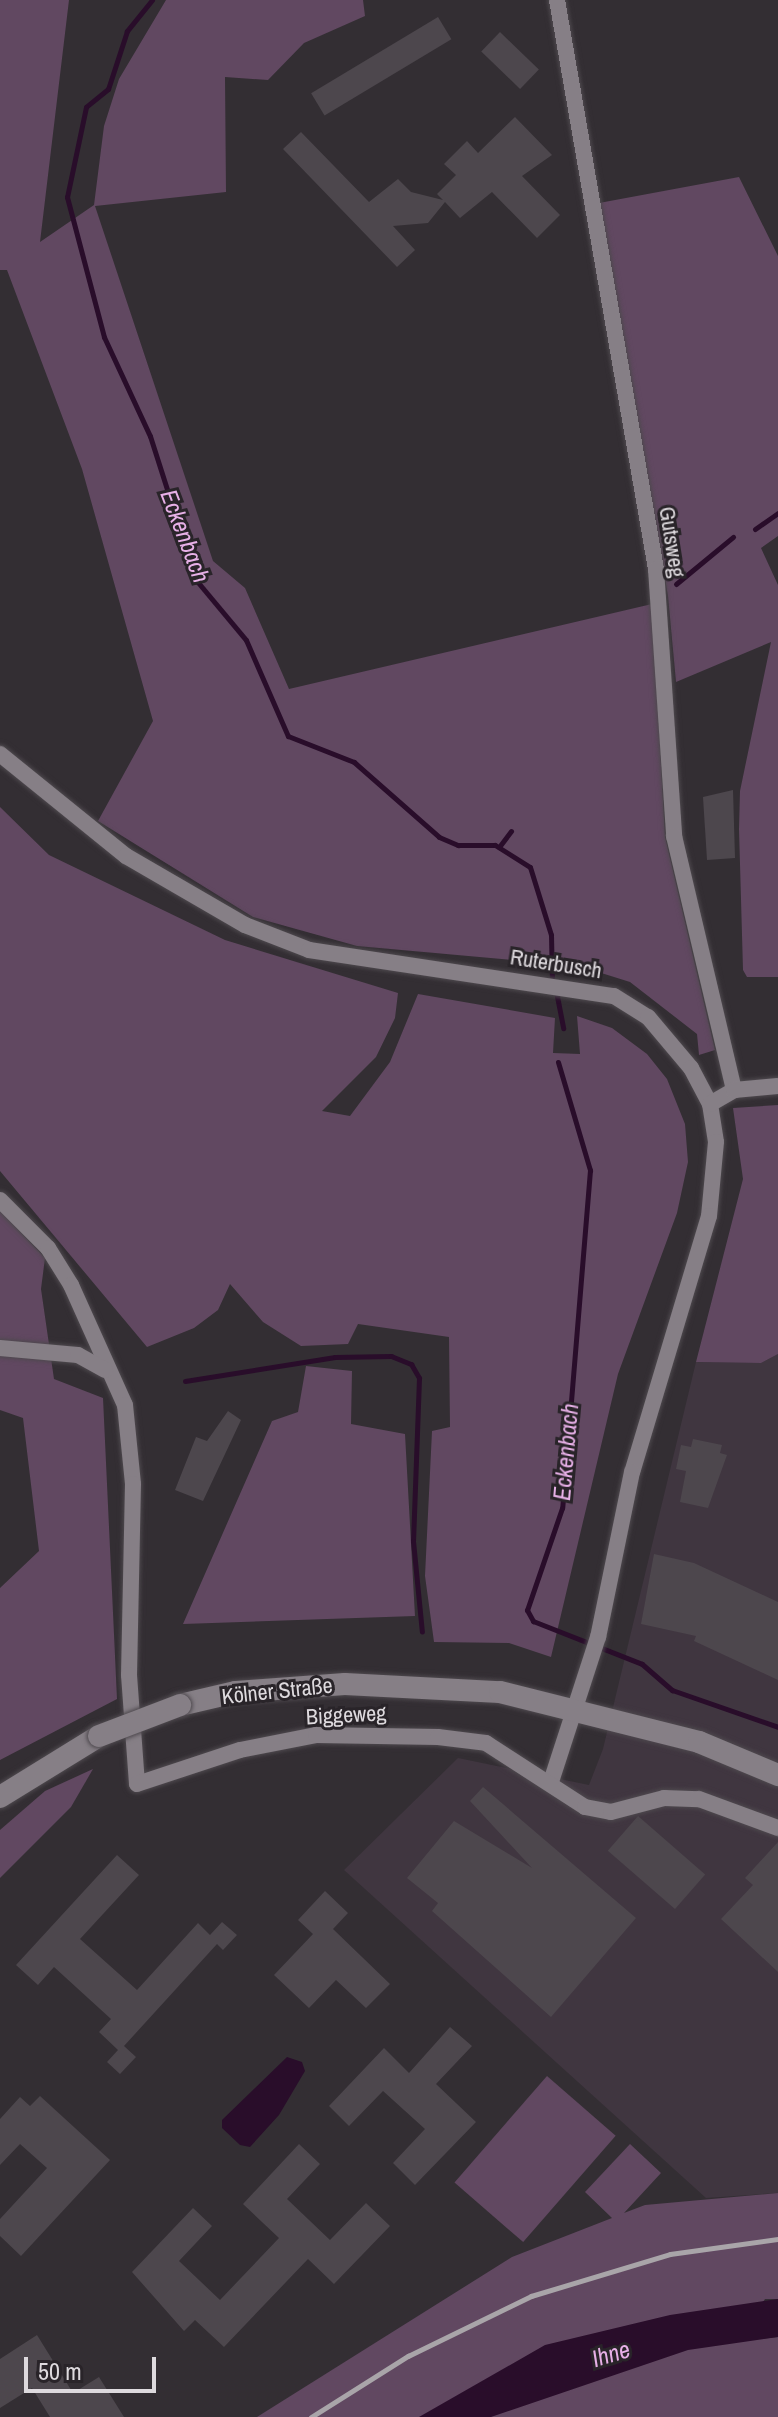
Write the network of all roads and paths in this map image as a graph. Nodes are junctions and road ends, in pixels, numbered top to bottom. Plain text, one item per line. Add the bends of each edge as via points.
1 (557, 0) edge
2 (0, 754) edge
3 (778, 1086) edge
4 (734, 1090) junction
5 (710, 1104) junction
6 (0, 1200) edge
7 (0, 1348) edge
8 (105, 1370) junction
9 (575, 1707) junction
10 (778, 1775) edge
11 (551, 1782) junction
12 (0, 1797) edge
13 (778, 1828) edge

1 - 4 street, Gutsweg via 656,569 674,836
2 - 5 street, Ruterbusch via 126,856 190,899 245,925 309,950 614,996 648,1017 691,1068
3 - 4 street
4 - 5 street
5 - 9 street, Ruterbusch via 716,1142 709,1216 632,1472 598,1637
6 - 8 street via 64,1272
7 - 8 street via 78,1355
8 - 11 street, Biggeweg via 125,1405 133,1484 129,1675 137,1784 240,1750 359,1733 486,1743
9 - 10 main road, Kölner Straße via 699,1742
9 - 11 street
9 - 12 main road, Kölner Straße, bridge via 500,1692 388,1684 277,1688 180,1705 99,1736
11 - 13 street via 585,1807 611,1812 664,1798 699,1799

